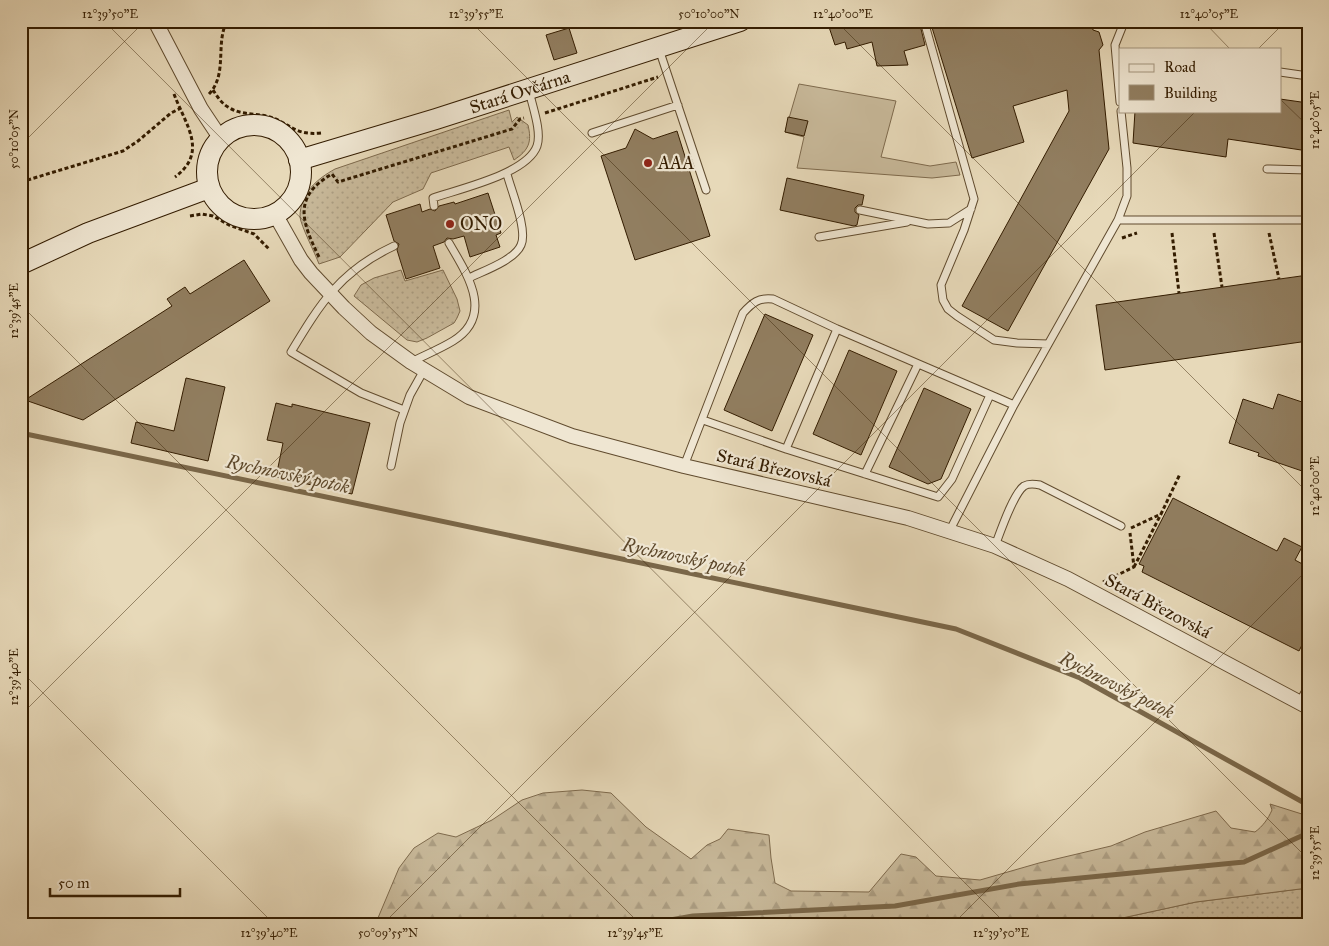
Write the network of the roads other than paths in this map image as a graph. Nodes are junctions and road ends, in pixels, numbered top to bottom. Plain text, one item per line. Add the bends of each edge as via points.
1 (155, 21) edge
2 (740, 21) edge
3 (924, 21) edge
4 (1122, 21) edge
5 (658, 48) junction
6 (1282, 72) edge
7 (1308, 76) edge
8 (529, 90) junction
9 (1119, 91) edge
10 (678, 105) junction
11 (1121, 112) edge
12 (592, 133) dead end
13 (221, 139) junction
14 (299, 160) junction
15 (1267, 169) dead end
16 (1308, 170) edge
17 (507, 174) junction
18 (209, 188) junction
19 (706, 190) dead end
20 (434, 206) dead end
21 (971, 209) junction
22 (860, 210) dead end
23 (275, 214) junction
24 (1118, 220) junction
25 (1308, 220) edge
26 (913, 221) junction
27 (819, 236) dead end
28 (449, 243) dead end
29 (394, 246) dead end
30 (21, 264) edge
31 (469, 278) junction
32 (330, 294) junction
33 (837, 329) junction
34 (1048, 344) junction
35 (411, 362) junction
36 (918, 364) junction
37 (424, 370) junction
38 (990, 395) junction
39 (1014, 405) junction
40 (404, 410) junction
41 (703, 420) junction
42 (786, 449) junction
43 (391, 466) dead end
44 (684, 466) junction
45 (865, 474) junction
46 (1121, 526) dead end
47 (948, 532) junction
48 (995, 546) junction
49 (1308, 687) edge
50 (1303, 705) edge

1 - 13 street via 197,102
2 - 5 main road, Stará Ovčárna
3 - 21 lane via 974,200
4 - 9 lane via 1115,45
5 - 8 main road, Stará Ovčárna
5 - 10 lane
6 - 7 lane
8 - 14 main road, Stará Ovčárna
8 - 17 lane via 538,128 537,147 526,161
10 - 12 lane
10 - 19 lane
11 - 24 lane via 1127,196
13 - 14 main road via 243,127 269,128 286,138
13 - 18 main road via 208,160
14 - 23 main road via 298,189 290,202
15 - 16 lane
17 - 20 lane via 433,198
17 - 31 lane via 523,231 521,246 510,258
18 - 23 main road via 220,205 236,216 256,219
18 - 30 main road via 95,230
21 - 26 lane via 949,223
21 - 34 lane via 941,285 948,309 994,340
22 - 26 lane
23 - 32 street, Stará Březovská via 301,260
24 - 25 lane
24 - 34 lane
26 - 27 lane
28 - 31 lane
29 - 32 lane via 357,268
31 - 35 lane via 476,303 468,327 454,340
32 - 35 street, Stará Březovská via 371,333
32 - 40 lane via 291,352 361,393
33 - 36 lane
33 - 41 lane via 773,298 764,298 750,305 743,313
33 - 42 lane
34 - 39 lane
35 - 37 street, Stará Březovská
36 - 38 lane
36 - 45 lane
37 - 40 lane
37 - 44 street, Stará Březovská via 469,397 572,436
38 - 39 lane
38 - 45 lane via 952,479 938,497
39 - 47 lane
40 - 43 lane
41 - 42 lane
41 - 44 lane
42 - 45 lane
44 - 47 street, Stará Březovská via 908,518
46 - 48 lane via 1040,485 1032,484 1024,486 1017,495
47 - 48 street, Stará Březovská
48 - 50 street, Stará Březovská via 1068,579
49 - 50 lane

